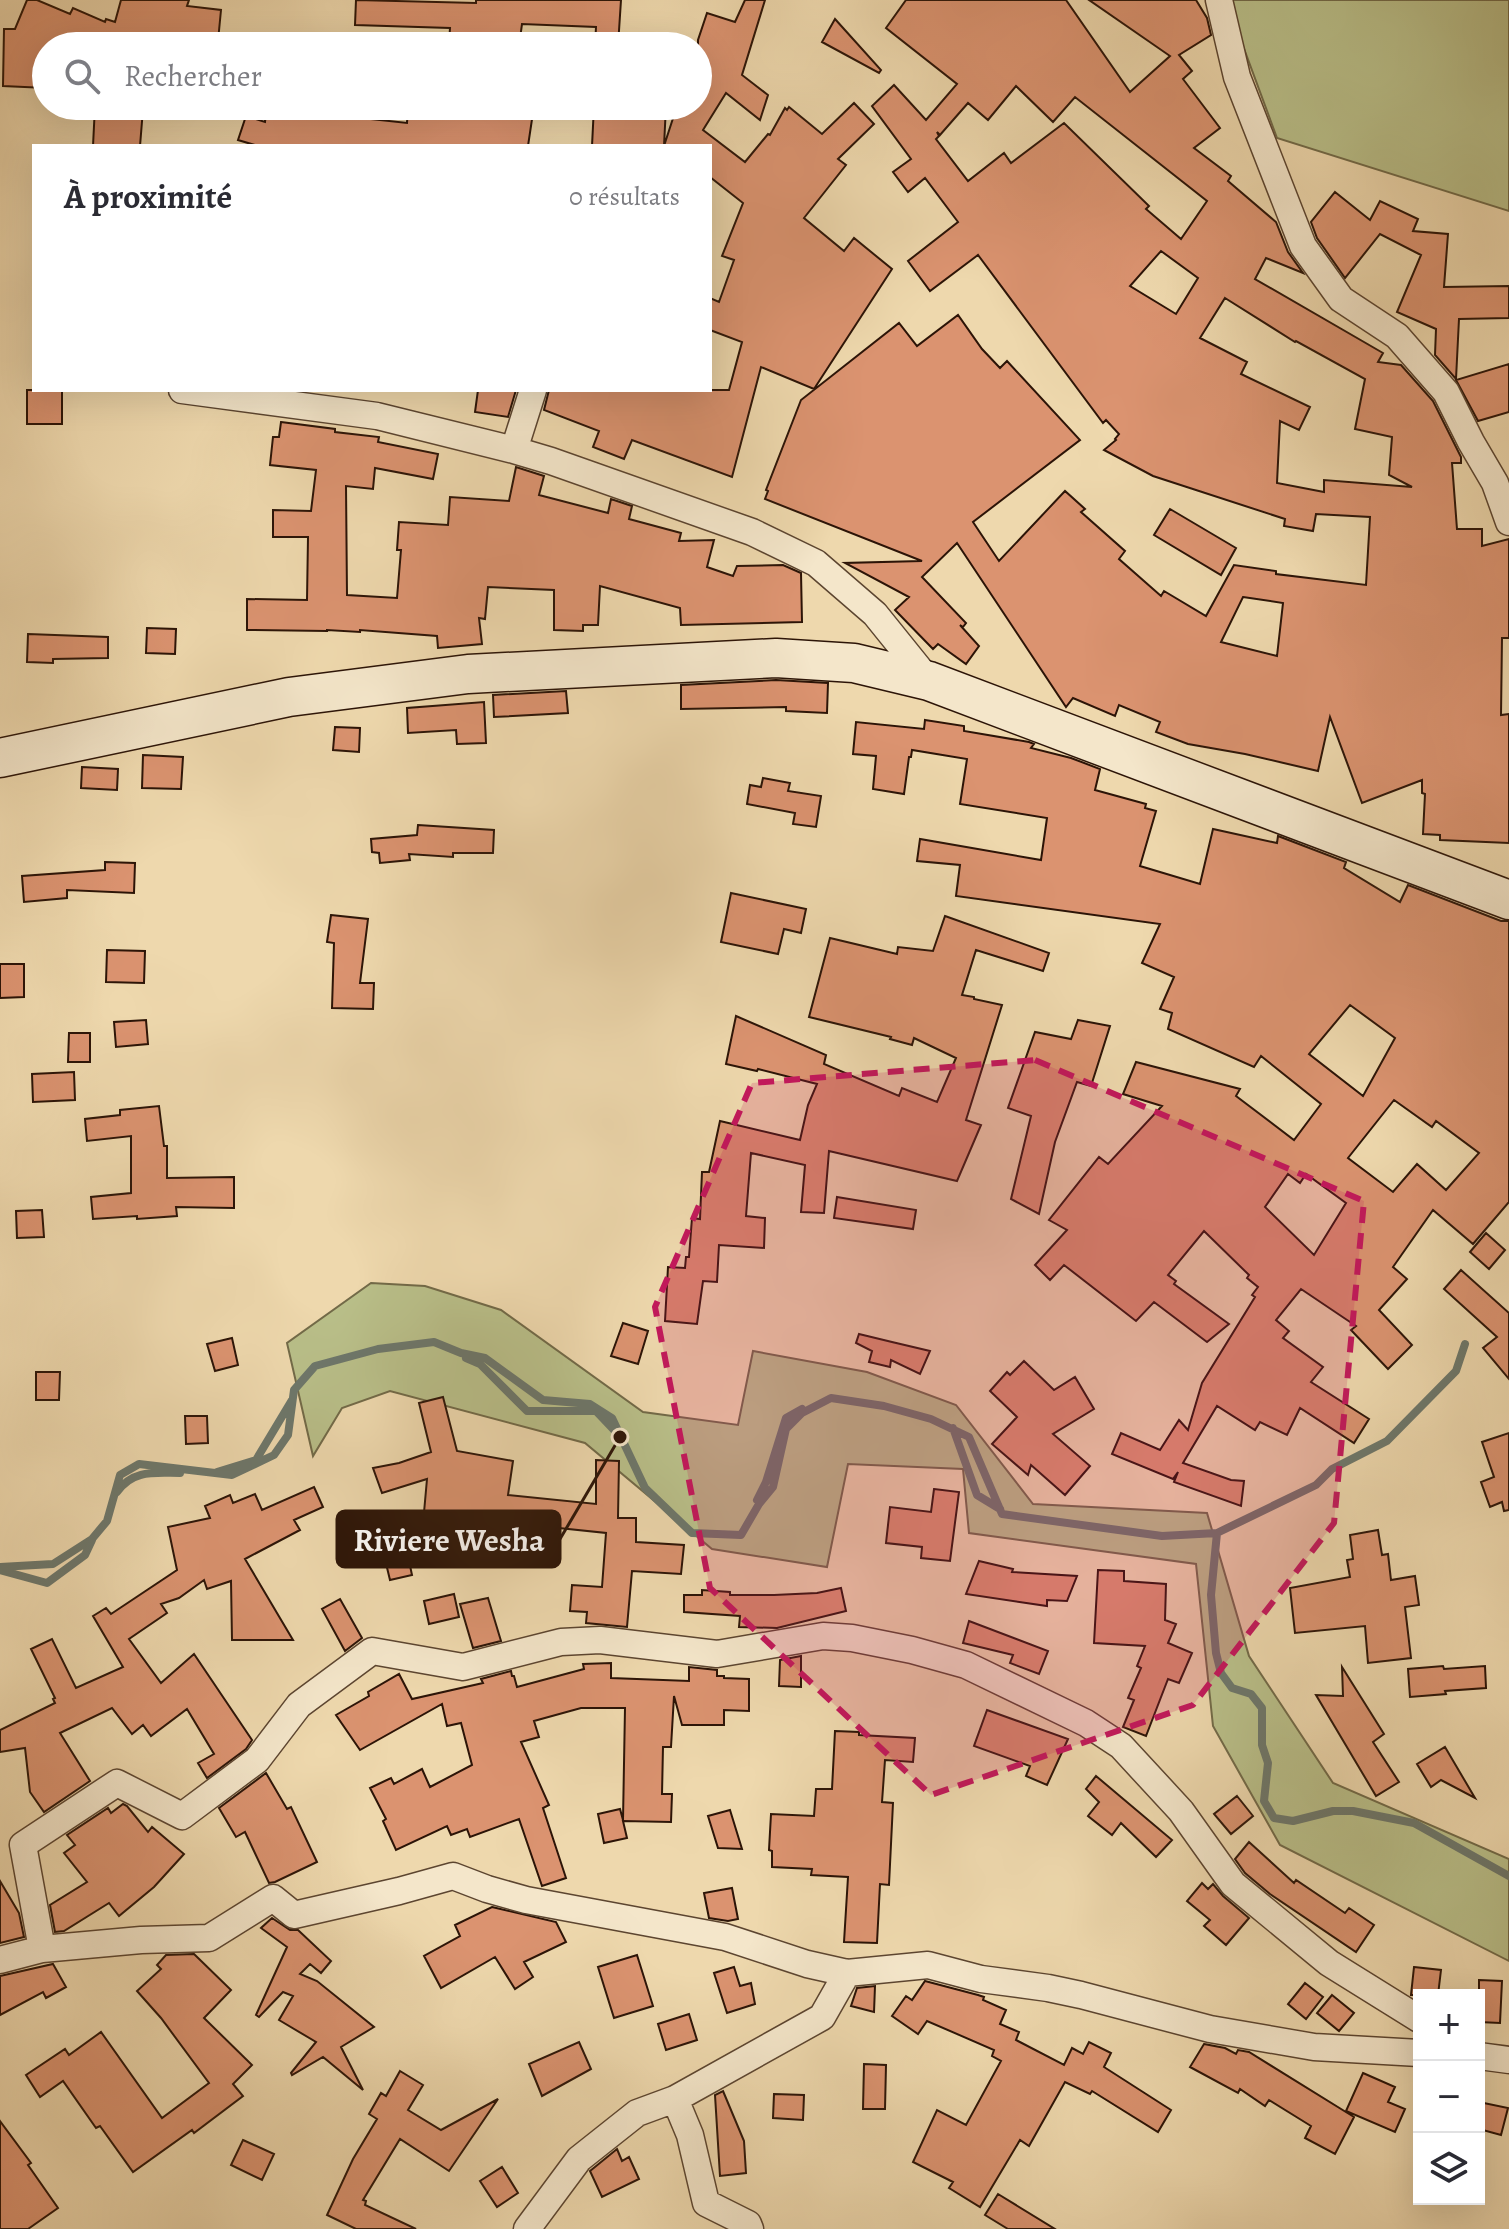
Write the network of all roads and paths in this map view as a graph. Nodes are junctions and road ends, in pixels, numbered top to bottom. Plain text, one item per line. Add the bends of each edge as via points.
1 (1219, 0) edge
2 (197, 392) edge
3 (532, 392) edge
4 (514, 450) junction
5 (1509, 522) edge
6 (929, 681) junction
7 (0, 758) edge
8 (1509, 900) edge
9 (42, 1949) junction
10 (0, 1960) edge
11 (847, 1973) junction
12 (1413, 2015) edge
13 (1413, 2053) edge
14 (1485, 2057) edge
15 (1509, 2060) edge
16 (675, 2099) junction
17 (527, 2229) edge
18 (750, 2229) edge

1 - 5 street via 1237,77 1303,246 1341,299 1397,336 1446,392 1495,483
2 - 4 street via 377,416
3 - 4 street
4 - 6 street via 752,532 816,563 875,614
6 - 7 street via 854,663 776,658 468,674 289,697
6 - 8 street
9 - 10 street
9 - 11 street via 209,1938 273,1898 294,1915 453,1876 526,1900 725,1937
9 - 12 street via 23,1845 117,1783 182,1816 257,1760 299,1705 372,1651 463,1667 561,1642 600,1640 717,1654 823,1636 966,1665 1086,1723 1121,1746 1181,1811 1233,1884 1329,1963
11 - 13 street via 928,1965 1081,1995 1210,2029 1314,2047
11 - 16 street via 822,2017
14 - 15 street
16 - 17 street via 637,2113 579,2159
16 - 18 street via 690,2135 706,2203

